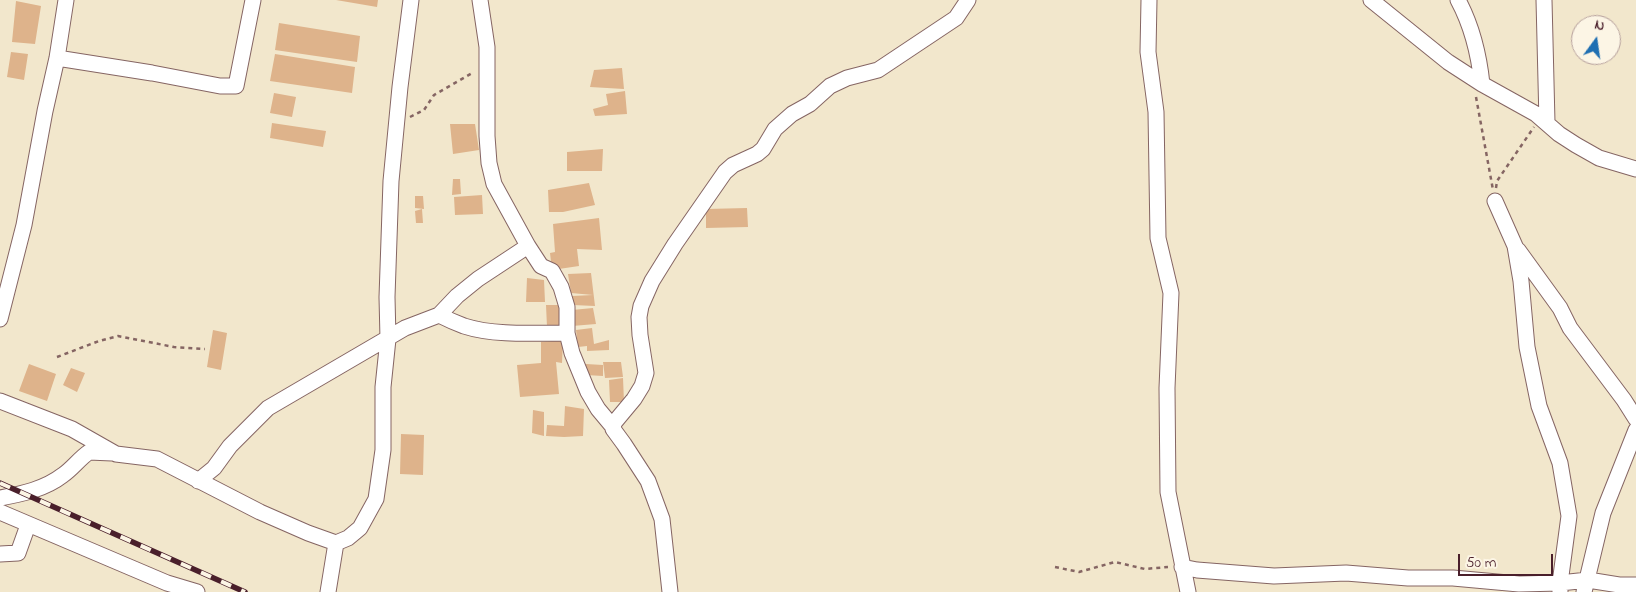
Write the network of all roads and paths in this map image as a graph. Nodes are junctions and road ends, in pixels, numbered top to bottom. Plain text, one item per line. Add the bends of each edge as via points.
1 (66, 0) edge
2 (253, 0) edge
3 (411, 0) edge
4 (480, 0) edge
5 (968, 0) edge
6 (1149, 0) edge
7 (1371, 0) edge
8 (1458, 0) edge
9 (1544, 0) edge
10 (57, 58) junction
11 (486, 66) junction
12 (1482, 84) junction
13 (1544, 120) junction
14 (396, 124) junction
15 (1636, 169) edge
16 (1495, 201) junction
17 (528, 246) junction
18 (1515, 246) junction
19 (439, 315) junction
20 (0, 319) edge
21 (567, 333) junction
22 (388, 339) junction
23 (205, 349) dead end
24 (57, 357) dead end
25 (0, 401) edge
26 (1636, 419) edge
27 (613, 426) junction
28 (1636, 430) edge
29 (116, 454) junction
30 (198, 481) junction
31 (0, 498) edge
32 (0, 512) edge
33 (28, 525) junction
34 (336, 543) junction
35 (0, 554) edge
36 (1055, 567) dead end
37 (1182, 567) junction
38 (1636, 585) edge
39 (1586, 586) edge
40 (1560, 587) edge
41 (197, 592) edge
42 (328, 592) edge
43 (670, 592) edge
44 (1188, 592) edge

1 - 10 street
2 - 10 street via 236,86
3 - 14 street
4 - 11 street via 487,47
5 - 27 street via 956,18 878,70 830,86 775,129 764,149 729,167 652,281 639,317 646,373 642,386
6 - 37 street via 1148,52 1156,112 1158,238 1171,293 1167,388 1168,492
7 - 12 street via 1448,62
8 - 12 street via 1472,33
9 - 13 street
10 - 20 street via 24,225
11 - 14 path via 434,95 424,110
11 - 17 street via 487,136 494,184
12 - 13 street
12 - 16 path via 1476,96
13 - 15 street via 1559,134 1599,158
13 - 16 path via 1496,181
14 - 22 street via 391,181
16 - 18 street
17 - 19 street via 471,284
17 - 21 street via 541,266 552,271 561,288 567,307
18 - 26 street
18 - 40 street via 1528,355 1539,406 1560,463 1569,516
19 - 21 street via 465,326 489,331
19 - 22 street via 404,328
21 - 27 street via 588,392
22 - 30 street via 268,408 230,446 214,468
22 - 34 street via 383,450 376,498 360,528
23 - 24 path via 174,347 118,336
25 - 29 street via 72,429
27 - 43 street via 648,481 662,519
28 - 39 street via 1603,513
29 - 30 street via 157,459
29 - 31 street via 90,452 62,476 47,484
30 - 34 street via 260,512
32 - 33 street
33 - 35 street via 18,553
33 - 41 street
34 - 42 street
36 - 37 path via 1080,572 1115,562 1145,568
37 - 40 street via 1274,576 1346,574 1453,578
37 - 44 street
38 - 39 street
39 - 40 street

